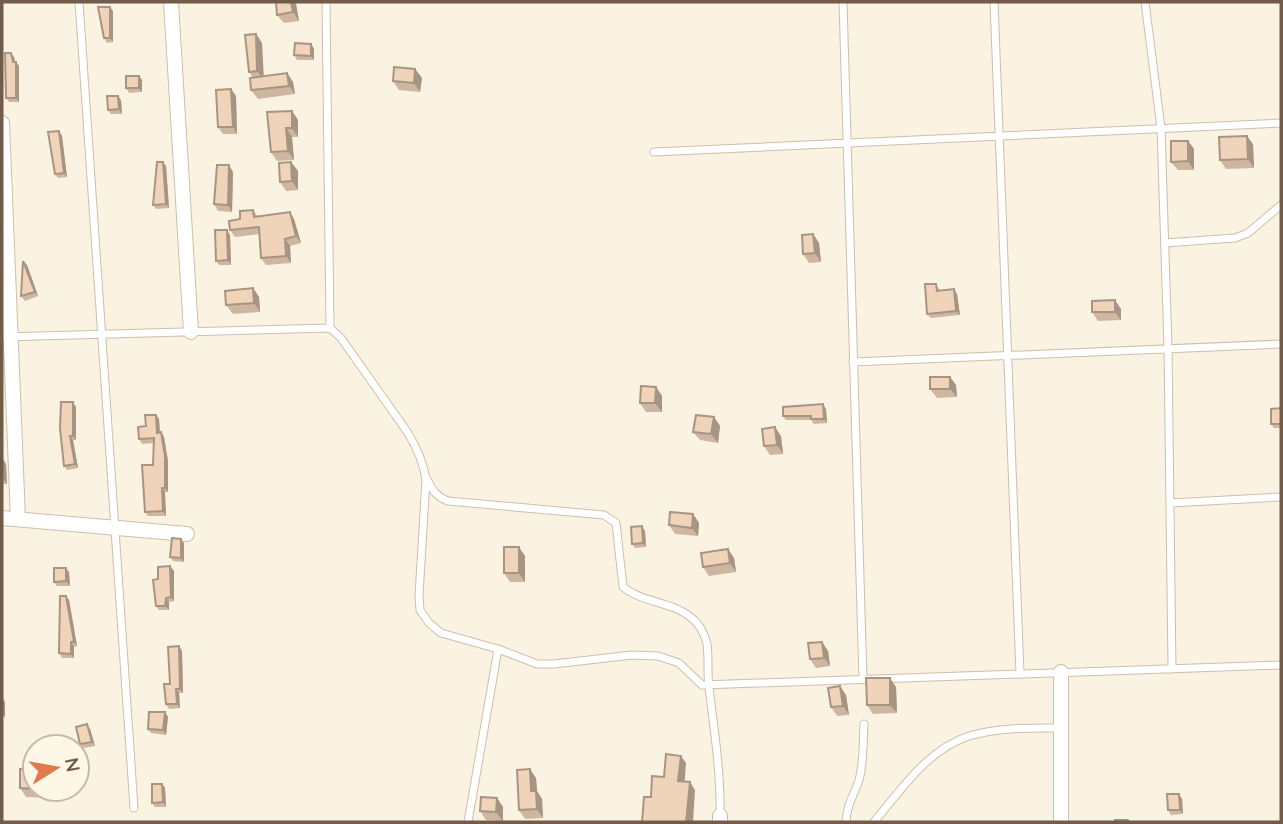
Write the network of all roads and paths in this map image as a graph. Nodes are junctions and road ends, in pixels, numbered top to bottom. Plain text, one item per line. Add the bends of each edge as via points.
1 (79, 2) edge
2 (171, 2) edge
3 (326, 2) edge
4 (843, 2) edge
5 (994, 2) edge
6 (1145, 2) edge
7 (2, 123) edge
8 (1281, 123) edge
9 (1161, 128) junction
10 (999, 135) junction
11 (847, 143) junction
12 (654, 152) dead end
13 (1281, 205) edge
14 (1165, 243) junction
15 (330, 328) junction
16 (191, 332) junction
17 (102, 334) junction
18 (6, 337) edge
19 (1281, 344) edge
20 (1168, 347) junction
21 (1008, 355) junction
22 (853, 362) junction
23 (426, 479) junction
24 (1281, 496) edge
25 (1170, 503) junction
26 (2, 518) edge
27 (18, 519) junction
28 (115, 528) junction
29 (187, 534) dead end
30 (498, 649) junction
31 (1281, 665) edge
32 (1061, 669) junction
33 (1172, 669) junction
34 (1020, 673) junction
35 (863, 679) junction
36 (708, 685) junction
37 (864, 724) dead end
38 (1061, 728) junction
39 (134, 808) dead end
40 (720, 819) edge
41 (468, 822) edge
42 (846, 822) edge
43 (874, 822) edge
44 (1061, 822) edge

1 - 17 lane
2 - 16 street
3 - 15 lane
4 - 11 lane
5 - 10 lane
6 - 9 lane
7 - 18 street
8 - 9 lane
9 - 10 lane
9 - 14 lane
10 - 11 lane
10 - 21 lane
11 - 12 lane
11 - 22 lane
13 - 14 lane via 1248,233 1235,238
14 - 20 lane
15 - 16 lane
15 - 23 lane via 417,447
16 - 17 lane
17 - 18 lane
17 - 28 lane
18 - 27 street
19 - 20 lane
20 - 21 lane
20 - 25 lane
21 - 22 lane
21 - 34 lane
22 - 35 lane
23 - 30 lane via 420,610 441,633
23 - 36 lane via 432,490 448,501 611,519 618,529 623,587 678,608 697,623 707,644
24 - 25 lane
25 - 33 lane
26 - 27 street
27 - 28 street
28 - 29 street
28 - 39 lane
30 - 36 lane via 537,664 632,655 668,658
30 - 41 lane
31 - 33 lane
32 - 33 lane
32 - 34 lane
32 - 38 street
34 - 35 lane
35 - 36 lane
36 - 40 lane via 719,761
37 - 42 lane via 859,782
38 - 43 lane via 1007,729 969,736 916,771
38 - 44 street

